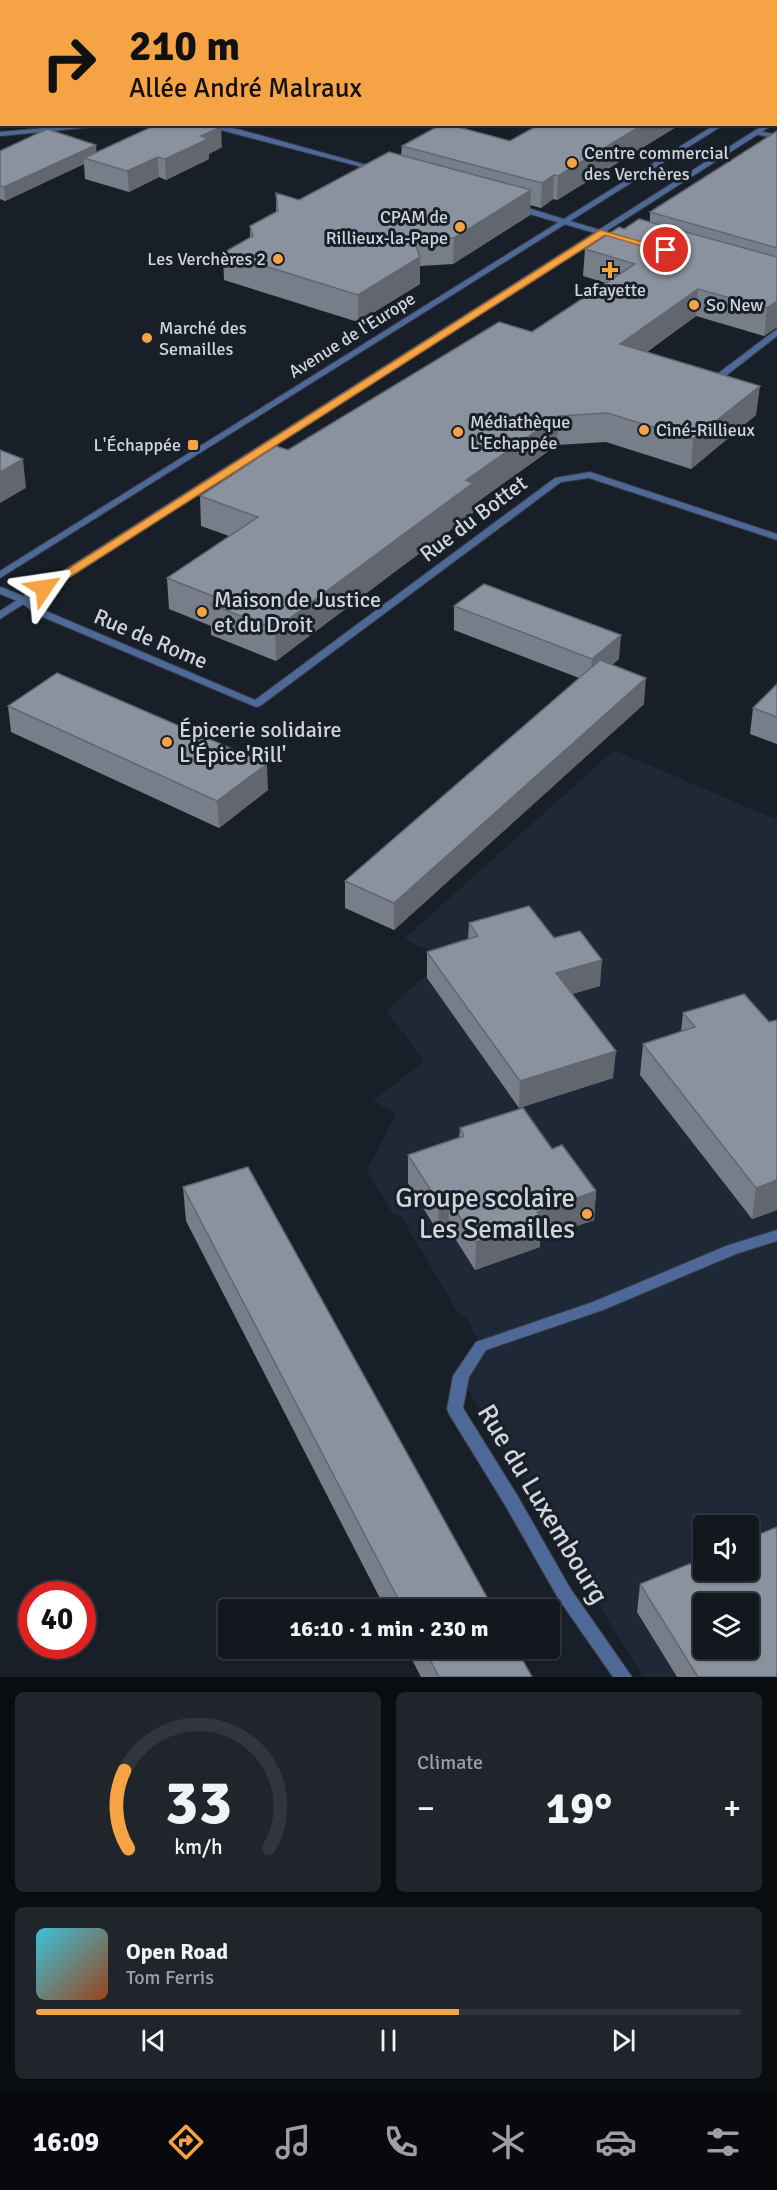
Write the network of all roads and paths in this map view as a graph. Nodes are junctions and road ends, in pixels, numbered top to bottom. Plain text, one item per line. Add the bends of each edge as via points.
1 (96, 126) edge
2 (211, 126) edge
3 (719, 126) edge
4 (768, 126) edge
5 (758, 132) junction
6 (0, 134) edge
7 (777, 137) edge
8 (388, 172) edge
9 (510, 205) edge
10 (567, 220) junction
11 (603, 232) junction
12 (633, 241) edge
13 (777, 332) edge
14 (711, 382) edge
15 (777, 537) edge
16 (0, 575) edge
17 (0, 590) edge
18 (24, 600) junction
19 (0, 616) edge
20 (256, 704) joint
21 (777, 1235) edge
22 (623, 1677) edge

1 - 6 street
2 - 8 street
3 - 10 street, Avenue de l'Europe
4 - 5 street
5 - 7 street
5 - 11 street
9 - 10 street
10 - 11 street
10 - 16 street, Avenue de l'Europe
11 - 12 street
11 - 18 street
13 - 14 street
15 - 20 street, Rue du Bottet via 590,475 558,480
17 - 18 street, Rue de Rome
18 - 19 street
18 - 20 street, Rue de Rome via 42,614
21 - 22 street, Rue du Luxembourg via 731,1250 598,1306 481,1346 461,1377 455,1409 564,1593

